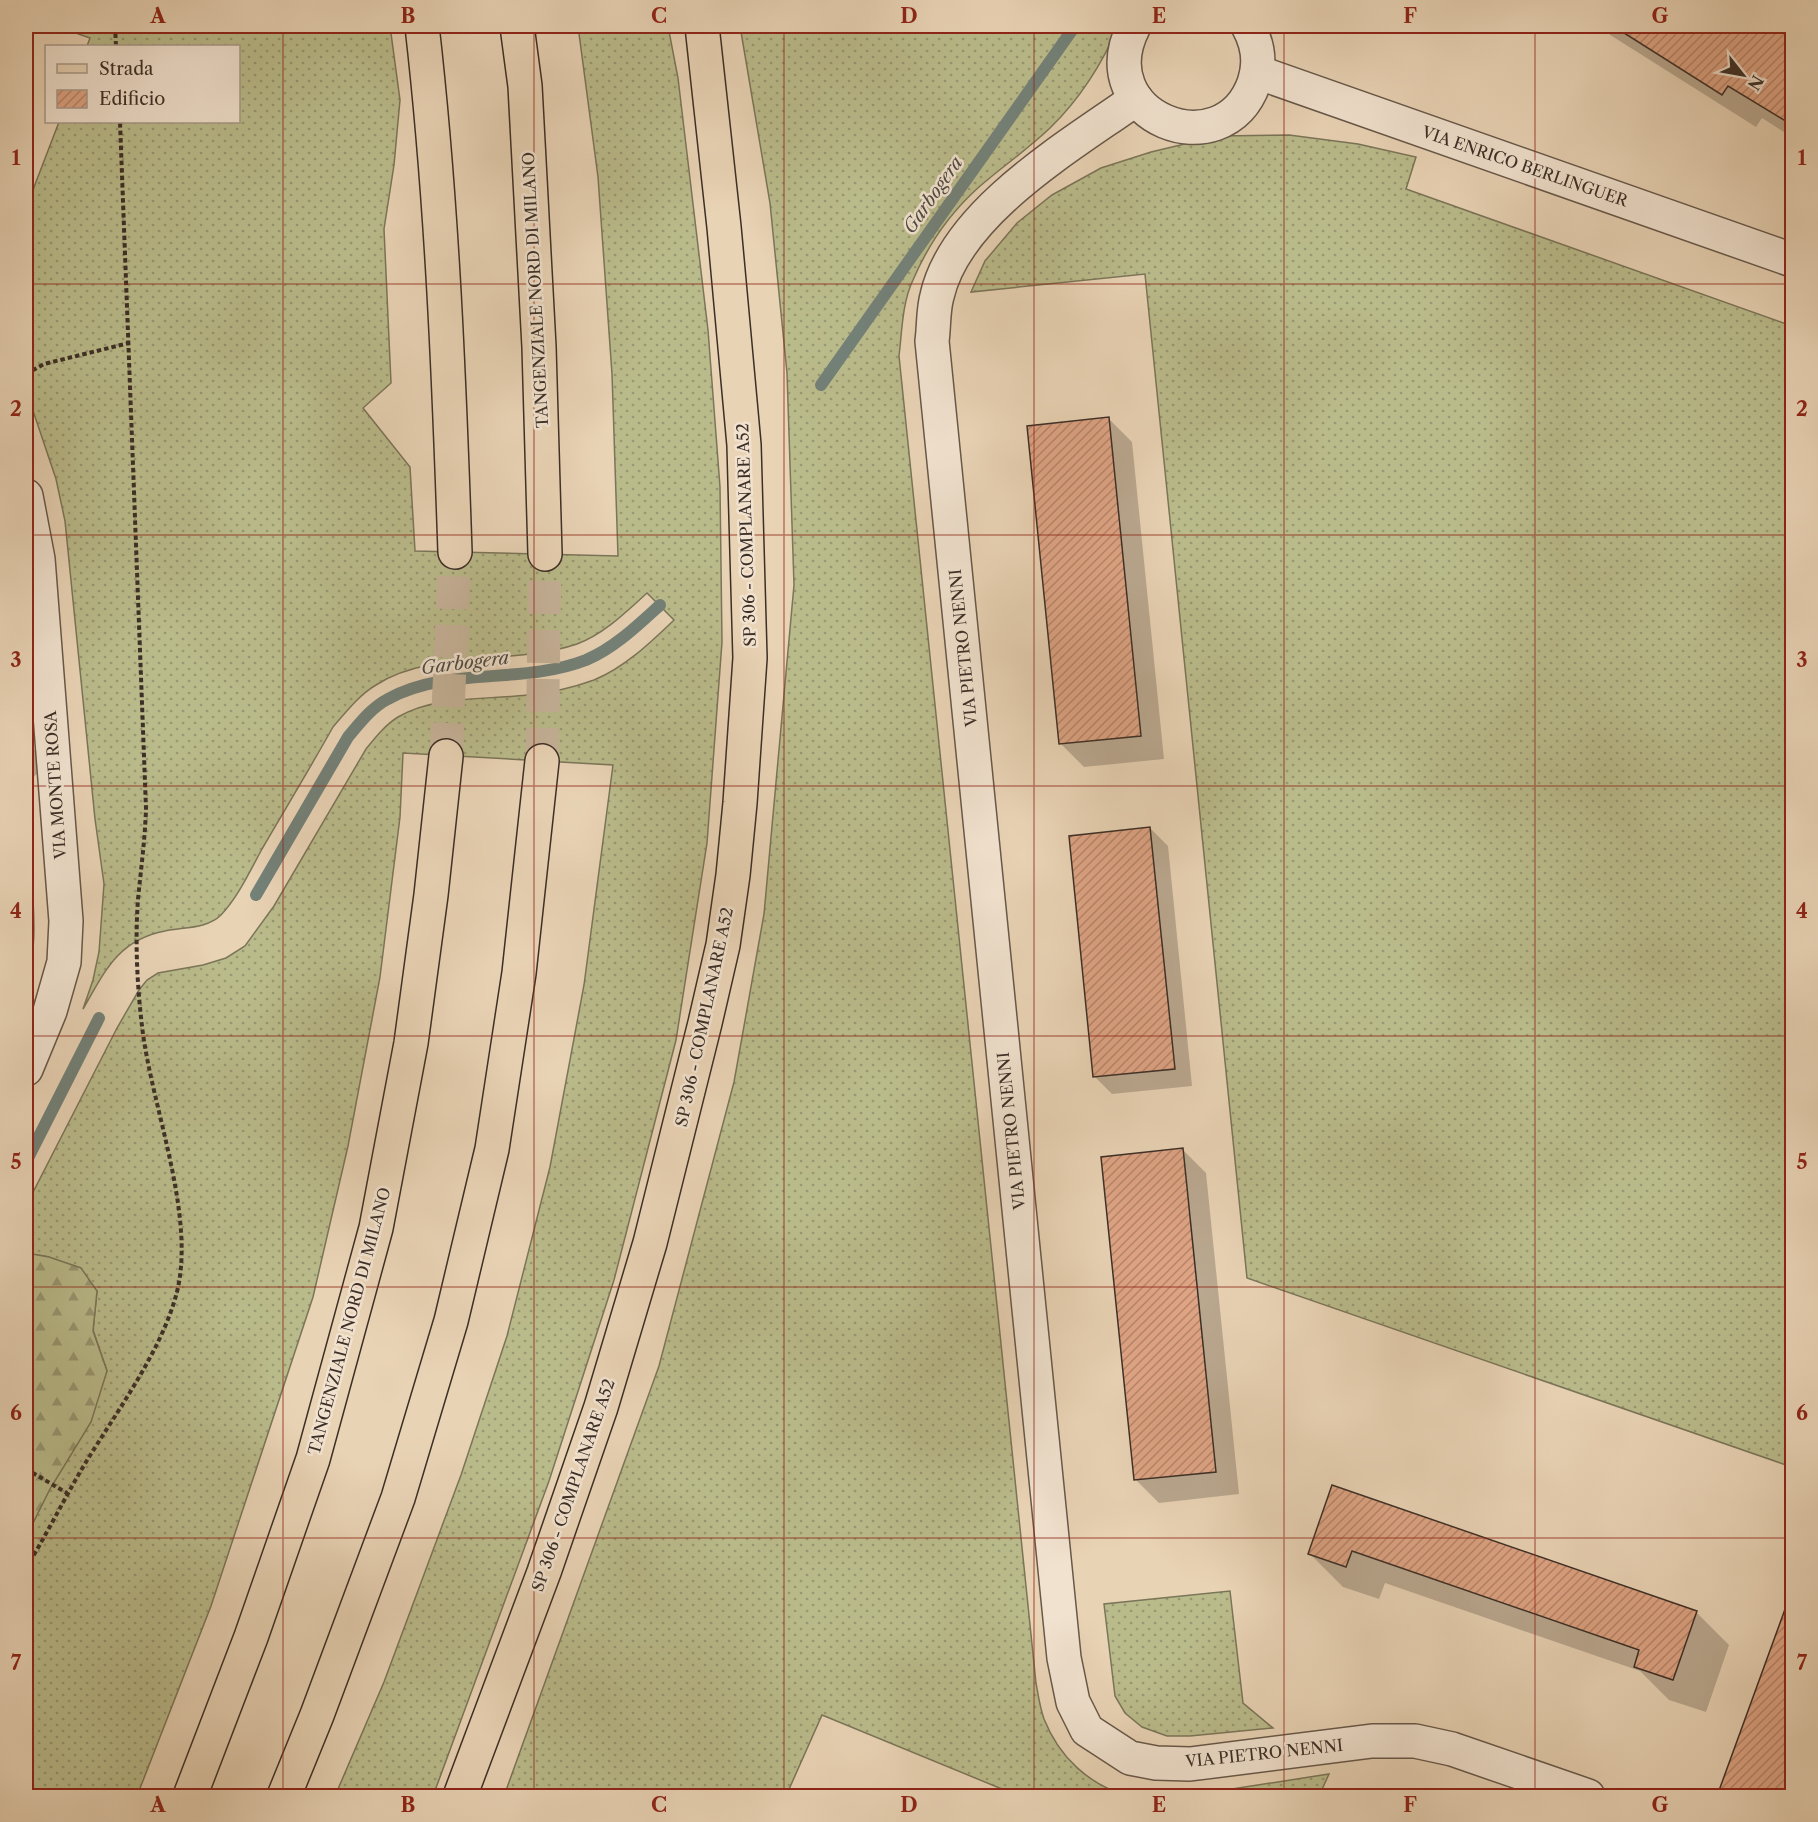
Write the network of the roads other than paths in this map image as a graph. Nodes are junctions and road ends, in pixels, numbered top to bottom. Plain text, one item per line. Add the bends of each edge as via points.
1 (422, 26) edge
2 (517, 26) edge
3 (702, 26) edge
4 (1134, 26) edge
5 (1248, 26) edge
6 (1257, 72) junction
7 (1136, 99) junction
8 (1792, 260) edge
9 (26, 496) edge
10 (455, 552) tunnel mouth
11 (545, 554) tunnel mouth
12 (446, 756) tunnel mouth
13 (542, 761) tunnel mouth
14 (26, 1069) edge
15 (190, 1797) edge
16 (284, 1797) edge
17 (460, 1797) edge
18 (1588, 1797) edge

1 - 10 main road via 448,349
2 - 11 main road, TANGENZIALE NORD DI MILANO via 525,86 539,347
3 - 17 main road, SP 306 - COMPLANARE A52 via 744,445 750,658 733,875 708,1012 650,1243 601,1407
4 - 7 street via 1124,59 1127,80
5 - 6 street via 1256,41
6 - 7 street via 1250,94 1235,111 1216,123 1194,128 1171,125 1151,115
6 - 8 street, VIA ENRICO BERLINGUER
7 - 18 street, VIA PIETRO NENNI via 1019,182 980,220 946,267 936,296 932,341 1064,1658 1073,1702 1087,1730 1130,1758 1156,1763 1190,1764 1372,1741 1415,1741 1452,1749
9 - 14 street, VIA MONTE ROSA via 38,559 66,921 64,963 50,1011
12 - 15 main road, TANGENZIALE NORD DI MILANO via 411,1043 376,1228 313,1459
13 - 16 main road via 519,973 492,1149 451,1321 398,1497

